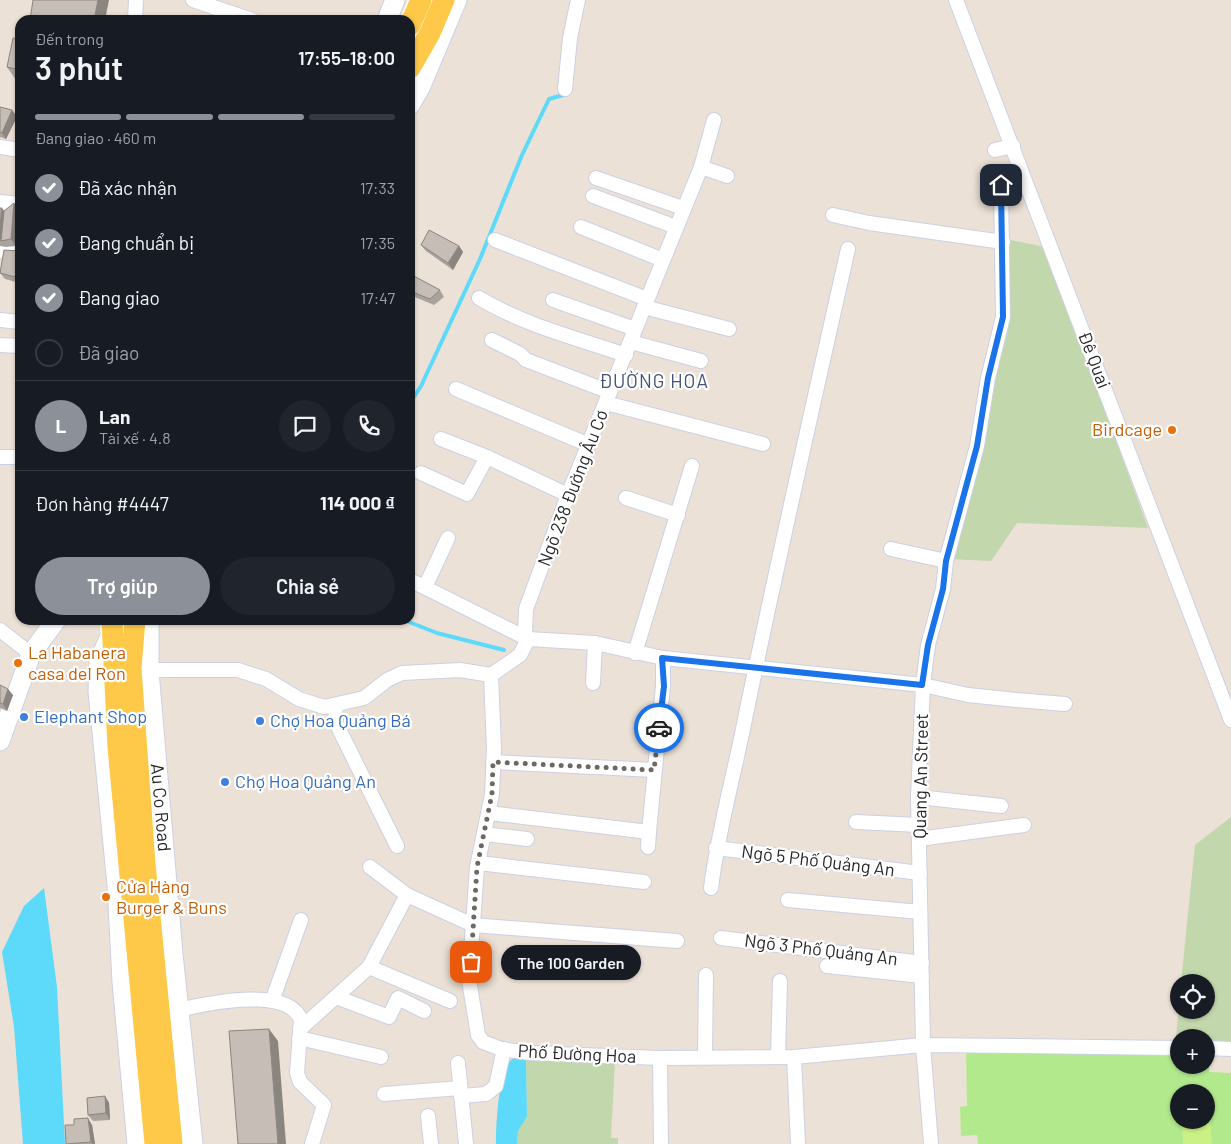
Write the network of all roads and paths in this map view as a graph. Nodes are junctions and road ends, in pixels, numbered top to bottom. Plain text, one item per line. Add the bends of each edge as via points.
1 (136, 0) edge
2 (194, 0) edge
3 (395, 0) edge
4 (409, 0) edge
5 (421, 0) edge
6 (444, 0) edge
7 (457, 0) edge
8 (578, 0) edge
9 (956, 0) edge
10 (135, 15) edge
11 (238, 15) edge
12 (389, 15) edge
13 (410, 15) edge
14 (414, 15) edge
15 (415, 59) edge
16 (565, 89) dead end
17 (415, 96) edge
18 (714, 120) dead end
19 (1013, 146) junction
20 (0, 147) edge
21 (15, 149) edge
22 (995, 150) dead end
23 (701, 167) junction
24 (727, 176) dead end
25 (596, 178) dead end
26 (1001, 185) dead end
27 (593, 196) dead end
28 (0, 202) edge
29 (15, 204) edge
30 (683, 208) junction
31 (833, 215) dead end
32 (581, 227) dead end
33 (676, 227) junction
34 (495, 240) dead end
35 (1003, 242) junction
36 (848, 249) dead end
37 (0, 251) edge
38 (15, 253) edge
39 (663, 260) junction
40 (478, 298) dead end
41 (553, 300) dead end
42 (645, 303) junction
43 (0, 320) edge
44 (15, 322) edge
45 (729, 329) dead end
46 (492, 340) dead end
47 (631, 342) junction
48 (0, 345) edge
49 (15, 346) edge
50 (701, 361) dead end
51 (456, 389) dead end
52 (608, 398) junction
53 (441, 439) dead end
54 (763, 444) dead end
55 (589, 445) junction
56 (0, 456) edge
57 (15, 457) edge
58 (487, 457) junction
59 (692, 466) dead end
60 (421, 474) dead end
61 (568, 495) junction
62 (626, 498) dead end
63 (678, 515) junction
64 (448, 538) dead end
65 (891, 549) dead end
66 (946, 561) junction
67 (415, 582) edge
68 (425, 587) junction
69 (52, 625) edge
70 (109, 625) edge
71 (109, 625) edge
72 (136, 625) edge
73 (148, 625) edge
74 (0, 630) edge
75 (528, 639) junction
76 (595, 643) junction
77 (635, 653) junction
78 (31, 654) junction
79 (662, 658) junction
80 (756, 668) junction
81 (140, 669) junction
82 (491, 675) junction
83 (593, 683) dead end
84 (922, 685) junction
85 (1066, 704) dead end
86 (335, 706) junction
87 (1231, 720) edge
88 (0, 741) edge
89 (493, 762) junction
90 (654, 770) junction
91 (918, 797) junction
92 (1001, 806) dead end
93 (488, 813) junction
94 (856, 822) dead end
95 (1024, 824) dead end
96 (648, 832) junction
97 (919, 832) junction
98 (484, 834) junction
99 (527, 839) dead end
100 (397, 846) dead end
101 (648, 847) dead end
102 (716, 848) junction
103 (478, 863) junction
104 (370, 867) dead end
105 (920, 873) junction
106 (644, 882) dead end
107 (711, 888) dead end
108 (407, 895) junction
109 (788, 900) dead end
110 (141, 912) junction
111 (920, 912) junction
112 (301, 920) dead end
113 (473, 925) junction
114 (721, 938) dead end
115 (677, 941) dead end
116 (827, 966) dead end
117 (369, 967) junction
118 (922, 970) junction
119 (706, 975) dead end
120 (780, 981) dead end
121 (336, 997) junction
122 (272, 1001) junction
123 (450, 1001) dead end
124 (424, 1011) dead end
125 (169, 1013) junction
126 (300, 1034) junction
127 (923, 1045) junction
128 (1170, 1048) edge
129 (1215, 1048) edge
130 (504, 1049) junction
131 (1231, 1049) edge
132 (705, 1056) junction
133 (778, 1056) junction
134 (794, 1056) junction
135 (381, 1057) dead end
136 (660, 1058) junction
137 (458, 1063) dead end
138 (461, 1092) junction
139 (384, 1094) dead end
140 (428, 1116) dead end
141 (137, 1144) edge
142 (155, 1144) edge
143 (172, 1144) edge
144 (193, 1144) edge
145 (312, 1144) edge
146 (431, 1144) edge
147 (466, 1144) edge
148 (662, 1144) edge
149 (798, 1144) edge
150 (931, 1144) edge

1 - 10 street
2 - 11 street
3 - 12 street
4 - 13 main road
5 - 14 main road
6 - 15 main road
7 - 17 street
8 - 16 street
9 - 19 street, Đê Quai
18 - 23 street, Ngõ 238 Đường Âu Cơ
19 - 22 street
19 - 87 street, Đê Quai
20 - 21 street
23 - 24 street
23 - 30 street, Ngõ 238 Đường Âu Cơ
25 - 30 street
26 - 35 street, Quang An Street
27 - 33 street
28 - 29 street
30 - 33 street, Ngõ 238 Đường Âu Cơ
31 - 35 street
32 - 39 street
33 - 39 street, Ngõ 238 Đường Âu Cơ
34 - 42 street
35 - 66 street, Quang An Street via 1003,317 988,378 977,446
36 - 80 street
37 - 38 street
39 - 42 street, Ngõ 238 Đường Âu Cơ
40 - 47 street via 506,313 576,339
41 - 47 street
42 - 45 street
42 - 47 street, Ngõ 238 Đường Âu Cơ
43 - 44 street
46 - 52 street via 526,360
47 - 50 street
47 - 52 street, Ngõ 238 Đường Âu Cơ
48 - 49 street
51 - 55 street
52 - 54 street
52 - 55 street, Ngõ 238 Đường Âu Cơ
53 - 58 street
55 - 61 street, Ngõ 238 Đường Âu Cơ
56 - 57 street
58 - 60 street via 468,494
58 - 61 street
59 - 63 street
61 - 75 street, Ngõ 238 Đường Âu Cơ via 526,609 525,633
62 - 63 street
63 - 77 street
64 - 68 street
65 - 66 street
66 - 84 street, Quang An Street
67 - 68 street
68 - 75 street
69 - 78 street
70 - 110 main road, Au Co Road via 118,747
71 - 141 street, Au Co Road via 99,661 98,691
72 - 81 main road, Au Co Road
73 - 81 street, Au Co Road
74 - 78 street
75 - 76 street
75 - 82 street via 520,655
76 - 77 street
76 - 83 street
77 - 79 street
78 - 88 street
79 - 80 street
79 - 90 street via 664,686
80 - 84 street
80 - 102 street
81 - 86 street via 238,670 266,680 310,704
81 - 110 main road, Au Co Road
81 - 125 street, Au Co Road
82 - 86 street via 460,670 402,673 364,698
82 - 89 street, Phố Đường Hoa
84 - 85 street via 968,695
84 - 91 street, Quang An Street
86 - 100 street via 336,723
89 - 90 street
89 - 93 street, Phố Đường Hoa
90 - 96 street
91 - 92 street
91 - 97 street, Quang An Street
93 - 96 street
93 - 98 street, Phố Đường Hoa
94 - 97 street
95 - 97 street
96 - 101 street
97 - 105 street, Quang An Street
98 - 99 street
98 - 103 street, Phố Đường Hoa
102 - 105 street, Ngõ 5 Phố Quảng An
102 - 107 street
103 - 106 street
103 - 113 street, Phố Đường Hoa
104 - 108 street
105 - 111 street, Quang An Street
108 - 113 street
108 - 117 street
109 - 111 street
110 - 125 main road, Au Co Road
110 - 142 main road, Au Co Road
111 - 118 street, Quang An Street
112 - 122 street
113 - 115 street
113 - 130 street, Phố Đường Hoa via 469,980 478,1035 483,1042
114 - 118 street, Ngõ 3 Phố Quảng An
116 - 118 street
117 - 121 street
117 - 123 street
118 - 127 street, Quang An Street
119 - 132 street
120 - 133 street
121 - 124 street via 389,1017 398,998
121 - 126 street
122 - 125 street via 244,1000
122 - 126 street via 298,1012
125 - 143 main road, Au Co Road
125 - 144 street, Au Co Road
126 - 135 street
126 - 145 street via 296,1061 300,1082 324,1105
127 - 128 street, Phố Đường Hoa
127 - 134 street, Phố Đường Hoa
127 - 150 street, Quang An Street
129 - 131 street
130 - 136 street, Phố Đường Hoa
130 - 138 street via 496,1086 486,1094
132 - 133 street, Phố Đường Hoa
132 - 136 street, Phố Đường Hoa
133 - 134 street, Phố Đường Hoa
134 - 149 street
136 - 148 street
137 - 138 street
138 - 139 street
138 - 147 street
140 - 146 street

